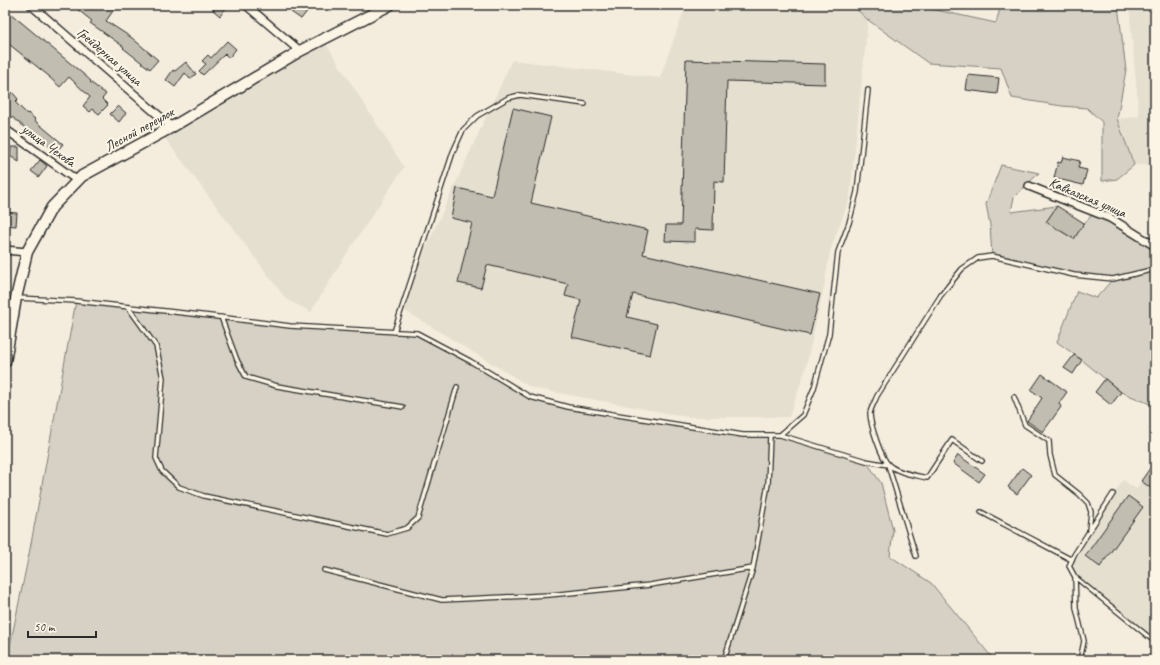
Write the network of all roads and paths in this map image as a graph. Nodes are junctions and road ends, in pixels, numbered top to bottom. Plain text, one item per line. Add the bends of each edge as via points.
1 (31, 5) edge
2 (246, 5) edge
3 (390, 5) edge
4 (300, 51) junction
5 (868, 90) dead end
6 (585, 104) dead end
7 (172, 127) junction
8 (5, 129) edge
9 (78, 181) junction
10 (1029, 186) dead end
11 (1155, 246) edge
12 (5, 250) edge
13 (28, 252) junction
14 (1155, 267) edge
15 (16, 298) junction
16 (128, 307) junction
17 (221, 317) junction
18 (394, 332) junction
19 (5, 362) edge
20 (457, 387) dead end
21 (1014, 398) dead end
22 (403, 407) dead end
23 (770, 435) junction
24 (780, 435) junction
25 (982, 461) dead end
26 (888, 465) junction
27 (1113, 494) dead end
28 (981, 512) dead end
29 (1089, 532) junction
30 (916, 556) dead end
31 (1072, 560) junction
32 (753, 568) junction
33 (324, 570) dead end
34 (1075, 577) junction
35 (1155, 642) edge
36 (724, 660) edge
37 (1080, 660) edge

1 - 7 street, Грейдерная улица
2 - 4 street
3 - 4 main road, Лесной переулок
4 - 7 main road, Лесной переулок
5 - 24 lane via 857,192 838,252 829,334 814,388 803,415
6 - 18 lane via 520,95 508,98 477,116 463,130 453,152
7 - 9 main road, Лесной переулок via 82,176
8 - 9 street, улица Чехова
9 - 13 main road, Лесной переулок via 52,207
10 - 11 street, Кавказская улица via 1110,218
12 - 13 street
13 - 15 main road, Лесной переулок
14 - 26 lane via 1113,279 1074,275 992,256 978,258 962,269 937,302 877,396 870,412 872,428
15 - 16 lane
15 - 19 main road, Лесной переулок
16 - 17 lane
16 - 20 lane via 156,346 163,378 156,458 162,470 179,487 204,496 387,534 407,528 418,518
17 - 18 lane via 290,326
17 - 22 lane via 246,377 277,386
18 - 23 lane via 417,333 530,397 568,407 744,435
21 - 29 lane via 1025,425 1049,441 1055,475 1088,504 1091,512
23 - 24 lane
23 - 32 lane via 768,484
24 - 26 lane via 866,461
25 - 26 lane via 952,440 927,478
26 - 30 lane
27 - 29 lane
28 - 31 lane
29 - 31 lane
31 - 34 lane via 1069,566
32 - 33 lane via 650,586 549,595 442,600
32 - 36 lane
34 - 35 lane
34 - 37 lane via 1076,608 1084,641

